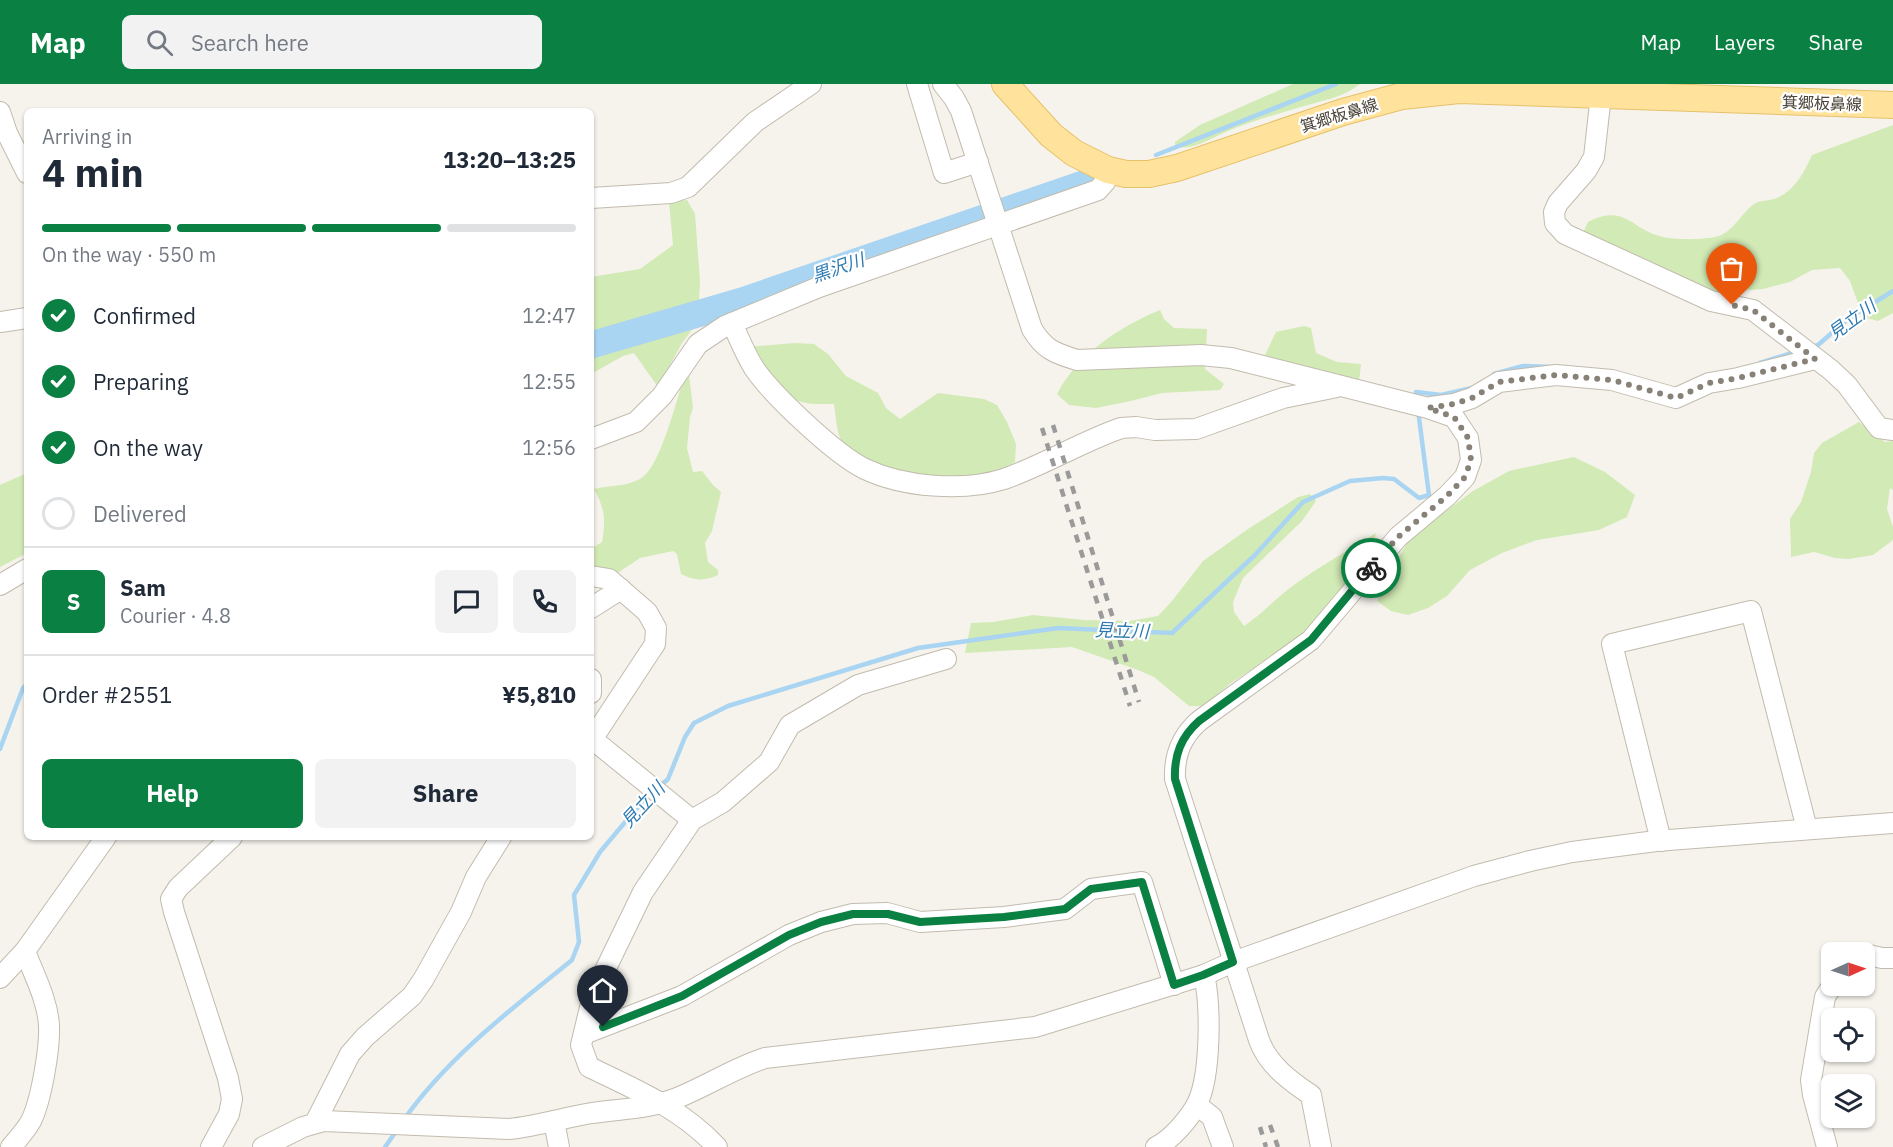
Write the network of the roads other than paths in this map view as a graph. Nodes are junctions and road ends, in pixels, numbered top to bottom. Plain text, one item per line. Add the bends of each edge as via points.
1 (812, 84) edge
2 (917, 84) edge
3 (943, 84) edge
4 (1005, 84) edge
5 (1547, 88) edge
6 (1601, 94) junction
7 (1893, 105) edge
8 (0, 112) edge
9 (978, 162) junction
10 (24, 166) edge
11 (1108, 170) junction
12 (594, 198) edge
13 (999, 225) junction
14 (24, 318) edge
15 (0, 322) edge
16 (732, 323) junction
17 (1815, 359) junction
18 (1345, 386) junction
19 (1428, 408) junction
20 (1893, 430) edge
21 (594, 438) edge
22 (24, 571) edge
23 (594, 576) edge
24 (0, 585) edge
25 (621, 590) junction
26 (594, 606) edge
27 (946, 659) dead end
28 (594, 735) edge
29 (594, 741) edge
30 (692, 820) junction
31 (1893, 823) edge
32 (1807, 829) junction
33 (104, 840) edge
34 (229, 840) edge
35 (499, 840) edge
36 (1661, 841) junction
37 (25, 951) junction
38 (1875, 956) edge
39 (1893, 958) edge
40 (1233, 962) junction
41 (1203, 975) junction
42 (0, 978) edge
43 (1174, 985) junction
44 (1826, 996) edge
45 (584, 1034) junction
46 (662, 1103) junction
47 (1197, 1105) junction
48 (554, 1121) junction
49 (315, 1123) junction
50 (11, 1147) edge
51 (210, 1147) edge
52 (263, 1147) edge
53 (559, 1147) edge
54 (717, 1147) edge
55 (1156, 1147) edge
56 (1223, 1147) edge
57 (1321, 1147) edge
58 (1827, 1147) edge

1 - 12 street via 755,122 688,187 671,193
2 - 9 street via 944,173
3 - 9 street via 961,111
4 - 11 main road, 箕郷板鼻線 via 1051,135 1074,153
5 - 6 main road, 箕郷板鼻線
5 - 11 main road, 箕郷板鼻線 via 1402,96 1177,168 1149,174
6 - 7 main road, 箕郷板鼻線
6 - 17 street via 1594,157 1558,202 1555,223 1565,234 1711,300 1753,310
8 - 10 street
9 - 13 street
11 - 13 street via 1106,182 1098,190
13 - 16 street via 819,287
13 - 18 street via 1032,329 1041,344 1059,355 1077,360 1201,355 1231,358
14 - 15 street
16 - 18 street via 754,369 782,400 863,468 896,481 975,485 1003,479 1121,428 1196,429 1283,398
16 - 21 street via 698,344 662,396 636,422
17 - 19 street via 1709,383 1676,398 1612,380 1556,375 1499,382 1472,398
17 - 20 street via 1847,385 1879,428
18 - 19 street
19 - 40 street via 1454,417 1468,438 1471,460 1465,477 1398,537 1311,640 1199,721 1186,733 1179,748 1175,779
22 - 24 street
23 - 25 street via 609,579
25 - 26 street
25 - 28 street via 654,621 655,644
27 - 30 street via 858,685 790,725 769,762 723,802
29 - 30 street
30 - 45 street via 643,892 593,995
31 - 32 street
32 - 36 street
32 - 36 street via 1751,611 1612,644
33 - 37 street
34 - 51 street via 171,899 232,1099 229,1114
35 - 49 street via 423,980 412,996 350,1054
36 - 40 street via 1572,852 1500,867
37 - 42 street
37 - 50 street via 49,1026 36,1106 30,1122
38 - 39 street
40 - 41 street
40 - 57 street via 1263,1050 1289,1080 1311,1095
41 - 43 street
41 - 47 street via 1208,993 1207,1052
43 - 45 street via 1142,882 1091,889 1065,909 1004,917 920,922 888,914 853,914 821,922 789,935 682,996
43 - 46 street via 1035,1027 765,1058
44 - 58 street via 1811,1080
45 - 46 street via 581,1045 589,1067
46 - 48 street
46 - 54 street
47 - 55 street via 1180,1127
47 - 56 street via 1212,1117
48 - 49 street via 509,1129 355,1121
48 - 53 street
49 - 52 street

